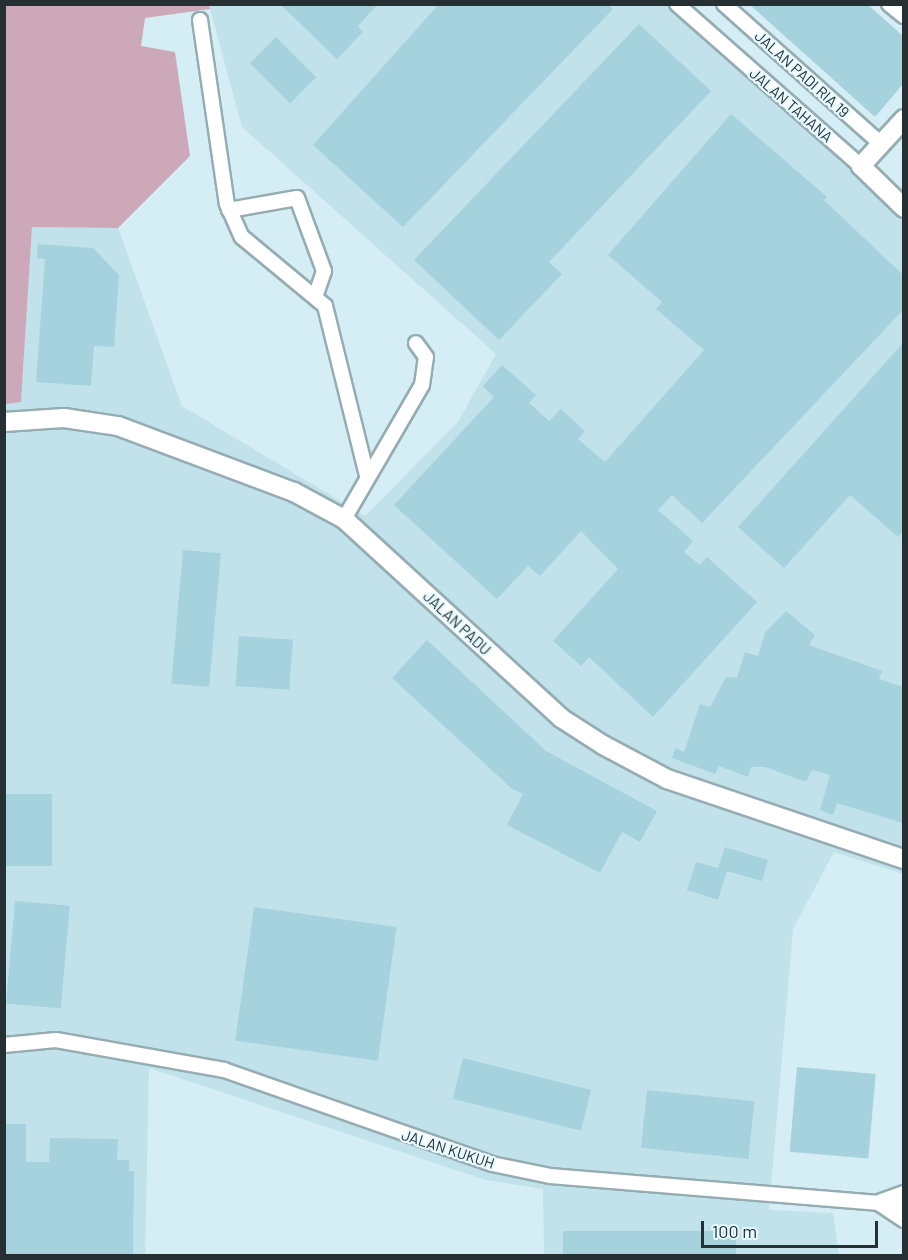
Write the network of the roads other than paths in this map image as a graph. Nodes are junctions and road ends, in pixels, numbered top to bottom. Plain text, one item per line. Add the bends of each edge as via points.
1 (677, 4) edge
2 (724, 4) edge
3 (889, 4) edge
4 (903, 16) edge
5 (200, 20) dead end
6 (903, 119) edge
7 (881, 144) junction
8 (861, 166) junction
9 (903, 208) edge
10 (229, 210) junction
11 (316, 294) junction
12 (416, 343) dead end
13 (4, 422) edge
14 (367, 476) junction
15 (345, 519) junction
16 (903, 859) edge
17 (4, 1045) edge
18 (903, 1195) edge
19 (882, 1203) junction
20 (903, 1205) edge
21 (903, 1218) edge

1 - 8 street, JALAN TAHANA
2 - 7 street, JALAN PADI RIA 19
3 - 4 street
5 - 10 street
6 - 7 street
7 - 8 street
8 - 9 street, JALAN TAHANA
10 - 11 street via 242,237 267,263
10 - 11 street via 297,198 324,271
11 - 14 street via 330,321
12 - 14 street via 426,357 422,385
13 - 15 street, JALAN PADU via 64,418 118,426 273,483
14 - 15 street
15 - 16 street, JALAN PADU via 561,718 603,745 667,779
17 - 19 street, JALAN KUKUH via 56,1040 224,1070 492,1164 550,1176
18 - 19 street
19 - 20 street, JALAN KUKUH
19 - 21 street

